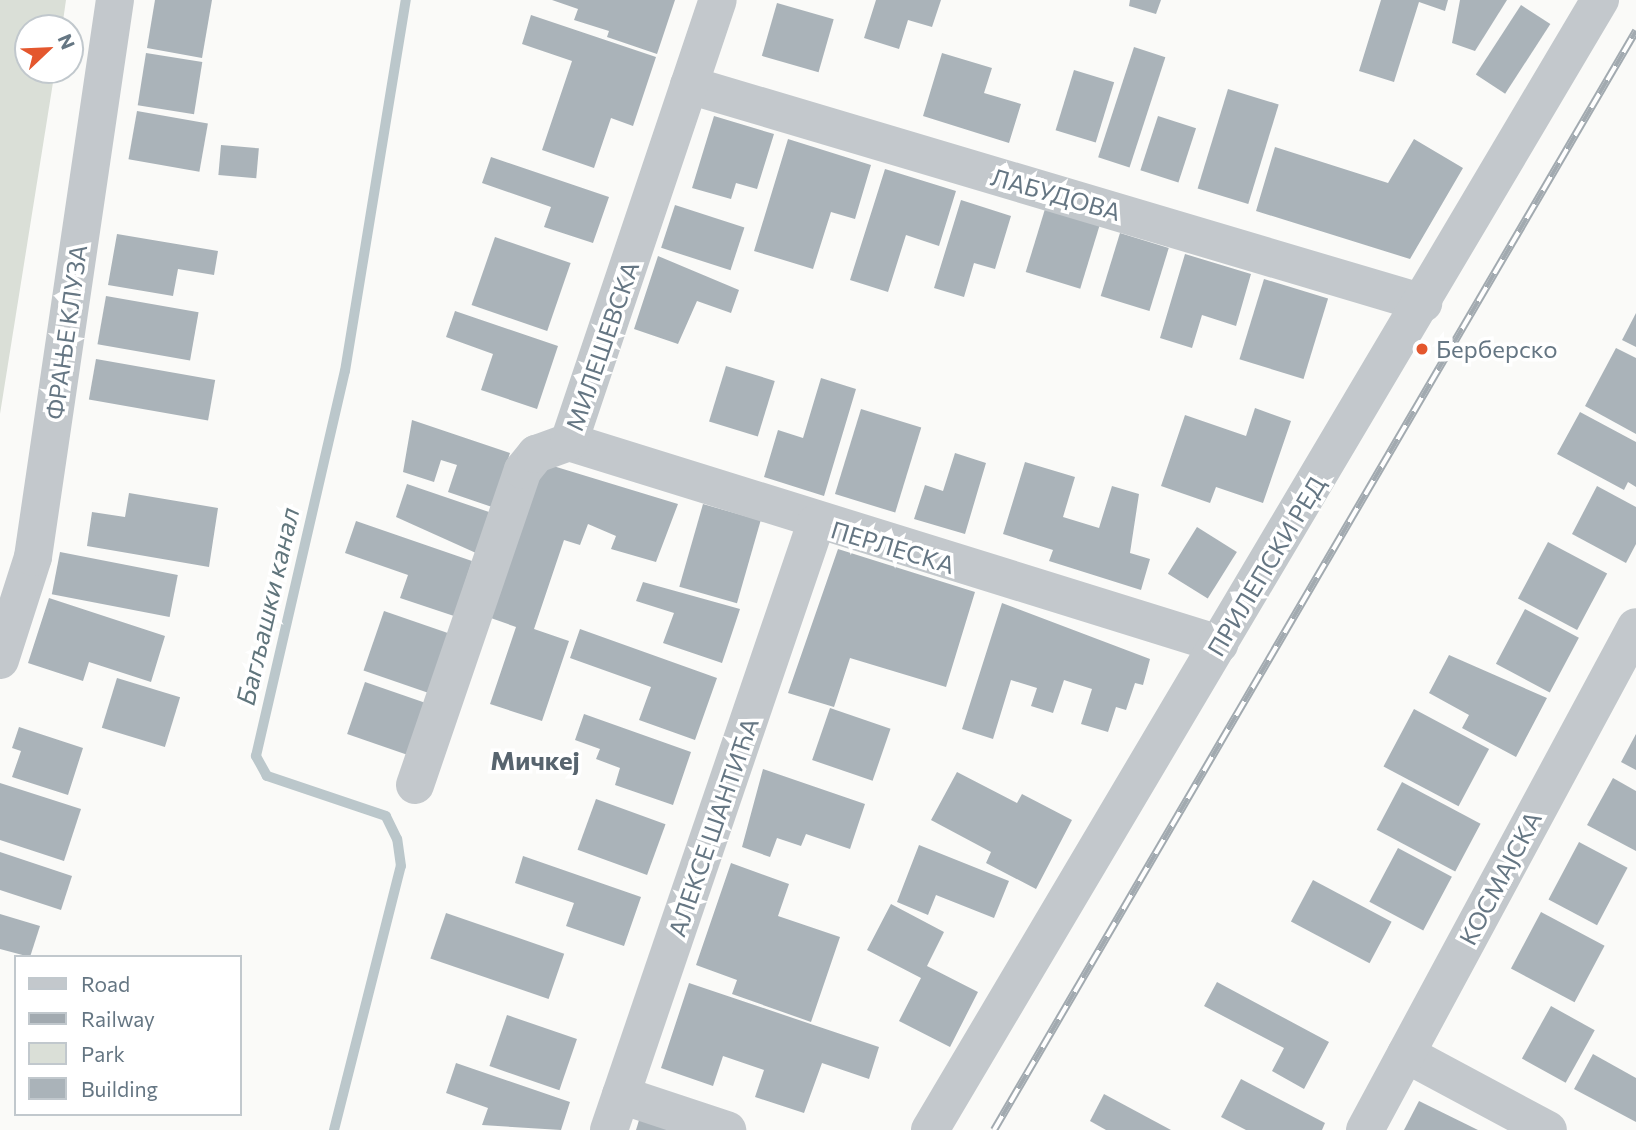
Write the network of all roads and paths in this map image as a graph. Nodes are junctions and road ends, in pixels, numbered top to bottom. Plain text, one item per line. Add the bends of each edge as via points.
1 (115, 0) edge
2 (718, 0) edge
3 (1600, 0) edge
4 (689, 85) junction
5 (1423, 303) junction
6 (569, 443) junction
7 (816, 523) junction
8 (1636, 627) edge
9 (1219, 644) junction
10 (0, 660) edge
11 (415, 785) dead end
12 (1406, 1054) junction
13 (615, 1113) edge
14 (727, 1130) edge
15 (928, 1130) edge
16 (1365, 1130) edge
17 (1548, 1130) edge

1 - 10 street, ФРАЊЕ КЛУЗА via 33,557
2 - 4 street, МИЛЕШЕВСКА
3 - 5 street, ПРИЛЕПСКИ РЕД
4 - 5 street, ЛАБУДОВА
4 - 6 street, МИЛЕШЕВСКА
5 - 9 street, ПРИЛЕПСКИ РЕД
6 - 7 street, ПЕРЛЕСКА
6 - 11 street, МИЛЕШЕВСКА via 536,454 523,470
7 - 9 street, ПЕРЛЕСКА
7 - 13 street, АЛЕКСЕ ШАНТИЋА
8 - 12 street, КОСМАЈСКА
9 - 15 street, ПРИЛЕПСКИ РЕД
12 - 16 street, КОСМАЈСКА
12 - 17 street
13 - 14 street

